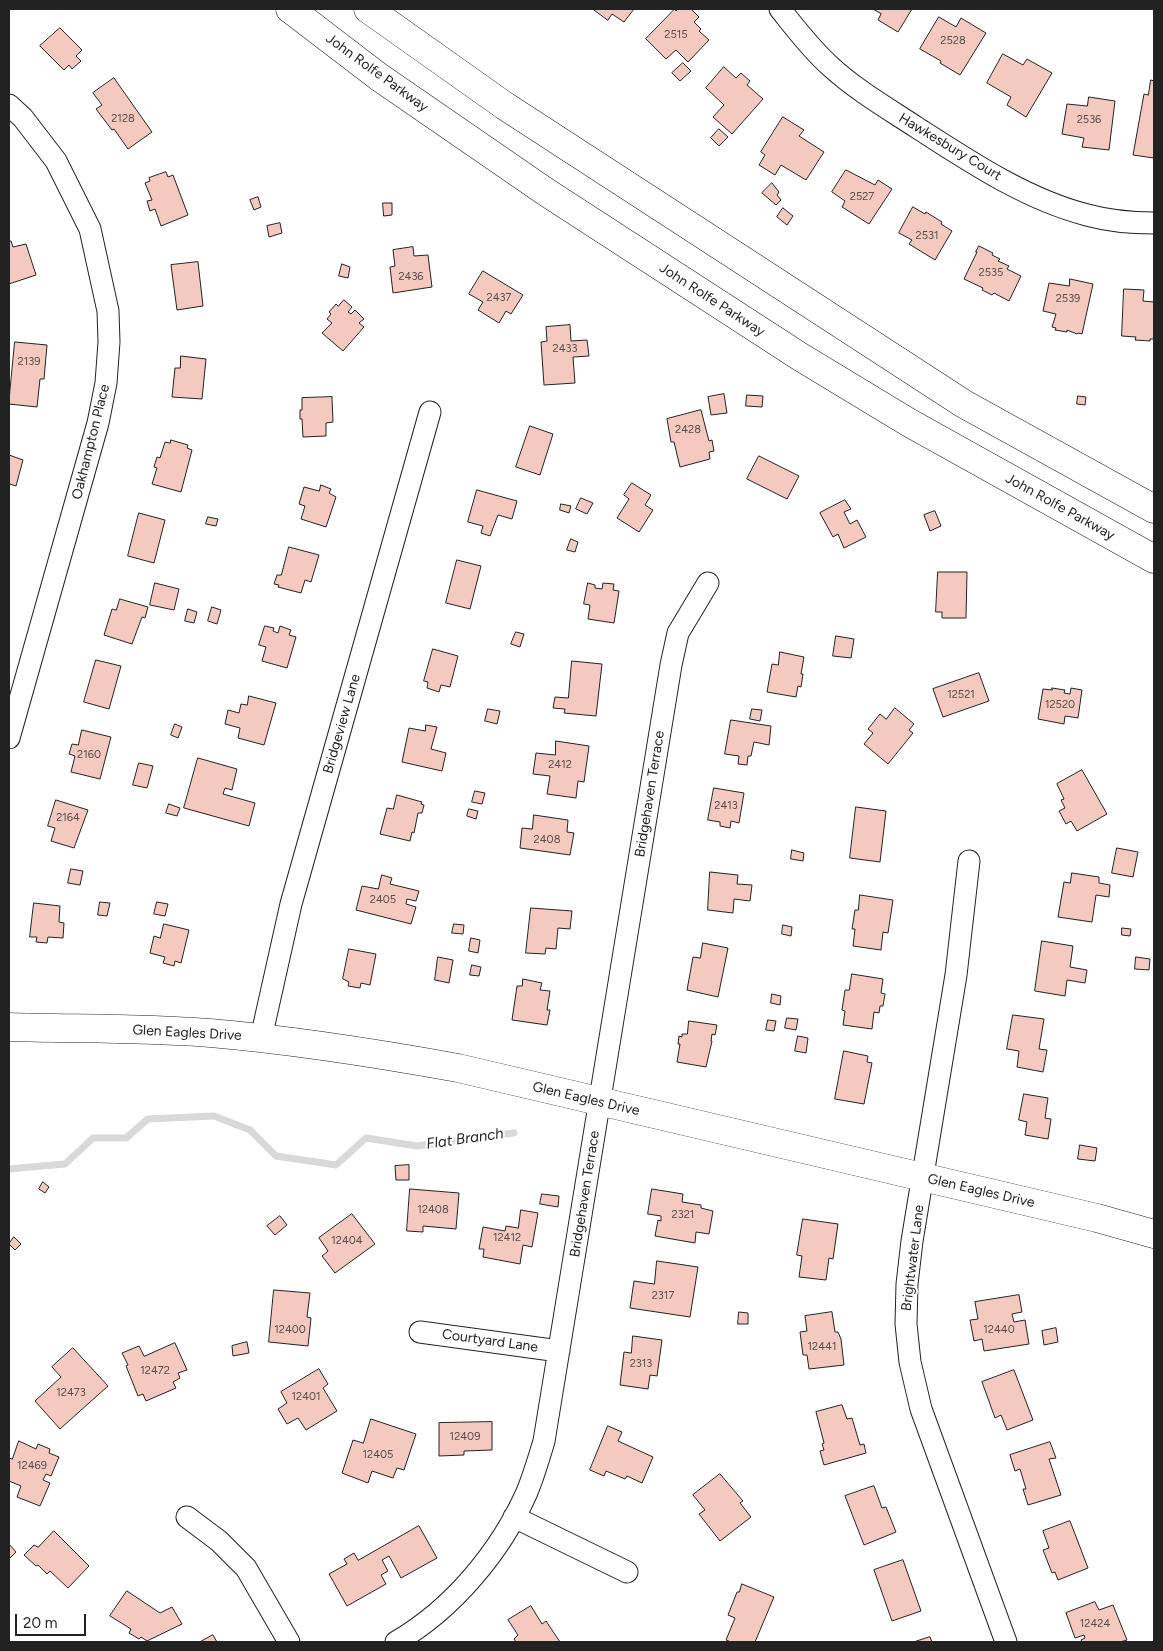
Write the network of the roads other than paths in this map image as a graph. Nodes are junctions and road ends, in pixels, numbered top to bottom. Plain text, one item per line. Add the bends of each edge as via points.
1 (290, 9) edge
2 (368, 9) edge
3 (780, 9) edge
4 (9, 105) edge
5 (1154, 223) edge
6 (430, 412) dead end
7 (1154, 509) edge
8 (1154, 560) edge
9 (708, 583) dead end
10 (10, 733) edge
11 (969, 860) dead end
12 (9, 1027) edge
13 (261, 1038) junction
14 (600, 1102) junction
15 (924, 1178) junction
16 (1154, 1234) edge
17 (420, 1332) dead end
18 (559, 1351) junction
19 (187, 1517) dead end
20 (514, 1517) junction
21 (627, 1572) dead end
22 (289, 1642) edge
23 (396, 1642) edge
24 (1006, 1642) edge

1 - 8 main road, John Rolfe Parkway via 379,77 546,192 791,351 908,422
2 - 7 main road via 505,106 964,404
3 - 5 street, Hawkesbury Court via 830,66 864,94 1016,187 1051,204 1088,216
4 - 10 street, Oakhampton Place via 56,161 90,229 108,311 109,342 98,424
6 - 13 street, Bridgeview Lane via 291,904
9 - 14 street, Bridgehaven Terrace via 678,633 671,665
11 - 15 street, Brightwater Lane via 956,975
12 - 13 main road, Glen Eagles Drive via 169,1031
13 - 14 main road, Glen Eagles Drive via 458,1068
14 - 15 main road, Glen Eagles Drive
14 - 18 street, Bridgehaven Terrace
15 - 16 main road, Glen Eagles Drive
15 - 24 street, Brightwater Lane via 907,1284 906,1324 910,1362 921,1408
17 - 18 street, Courtyard Lane
18 - 20 street, Bridgehaven Terrace via 544,1441 527,1491
19 - 22 street via 219,1541 246,1568
20 - 21 street
20 - 23 street, Bridgehaven Terrace via 497,1547 456,1596

